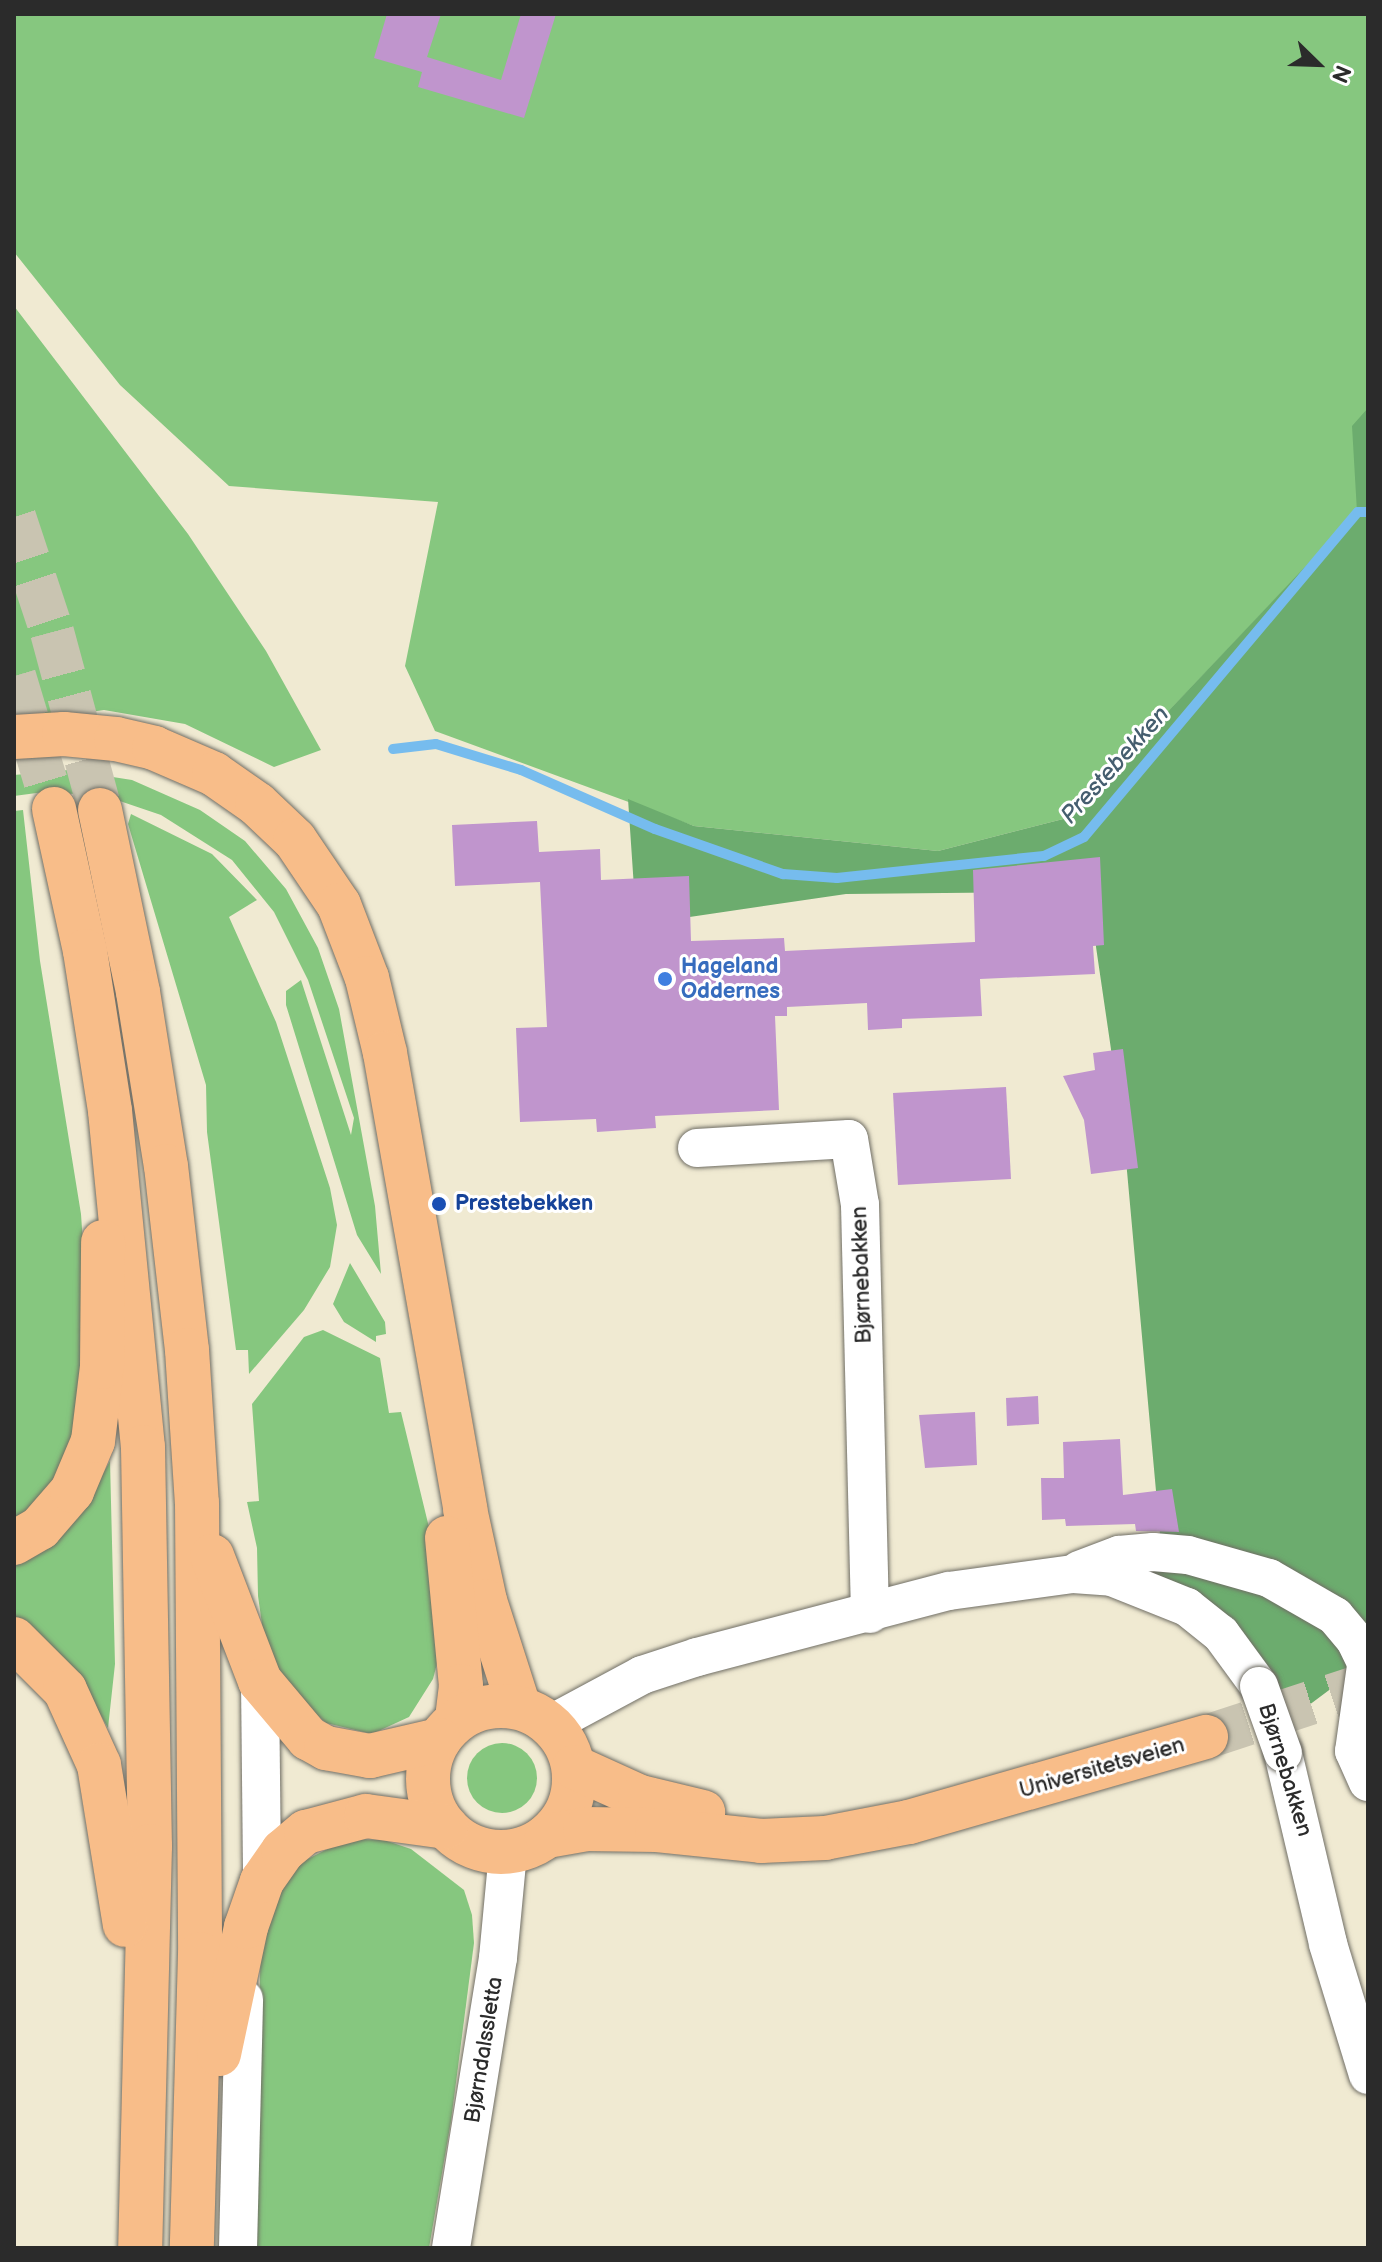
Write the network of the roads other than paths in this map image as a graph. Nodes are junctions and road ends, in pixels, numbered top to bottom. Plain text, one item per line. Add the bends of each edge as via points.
1 (14, 737) edge
2 (14, 760) edge
3 (54, 809) tunnel mouth
4 (100, 810) tunnel mouth
5 (110, 1111) junction
6 (697, 1148) dead end
7 (197, 1503) junction
8 (14, 1543) edge
9 (1073, 1574) junction
10 (870, 1614) junction
11 (14, 1639) edge
12 (1367, 1666) edge
13 (260, 1681) junction
14 (535, 1716) junction
15 (448, 1730) junction
16 (574, 1767) junction
17 (1368, 1782) edge
18 (446, 1827) junction
19 (527, 1844) junction
20 (262, 1881) junction
21 (246, 1927) junction
22 (1368, 2075) edge
23 (145, 2118) junction
24 (193, 2227) edge
25 (140, 2248) edge
26 (238, 2248) edge
27 (451, 2248) edge

1 - 14 main road via 116,739 154,748 214,774 295,840 339,905 367,978 385,1053 485,1601
2 - 15 main road via 63,756 112,761 203,794 278,856 330,938 358,1032 442,1505 461,1686
3 - 5 main road via 85,951
4 - 7 main road via 138,992 166,1166 187,1350
5 - 8 main road via 102,1367 93,1441 72,1491 57,1511
5 - 23 main road via 143,1447 150,1846
6 - 10 street, Bjørnebakken via 849,1139 860,1205
7 - 13 main road via 231,1616
7 - 24 main road via 200,1954
9 - 10 street, Bjørnebakken via 998,1580
9 - 12 street, Bjørnebakken via 1119,1555 1153,1552 1188,1555 1269,1578 1335,1616
9 - 22 street, Bjørnebakken, bridge via 1112,1577 1187,1607 1221,1634 1259,1686 1283,1753 1328,1944
10 - 14 street, Bjørnebakken via 642,1675
11 - 23 main road via 65,1690 99,1765 119,1869
12 - 17 street, Bjørnebakken via 1354,1751
13 - 15 main road via 292,1723 326,1748 379,1756
13 - 20 street
14 - 15 main road via 480,1708
14 - 16 main road
15 - 18 main road via 431,1757 429,1794
16 - 19 main road via 570,1805
16 - 19 main road, Universitetsveien via 665,1805 769,1819 917,1800 1206,1737 909,1822 825,1838 761,1841 585,1829
18 - 19 main road via 474,1847
18 - 20 main road via 395,1816 327,1824 283,1851
19 - 27 street, Bjørndalssletta via 498,1958
20 - 21 main road
21 - 24 main road
21 - 26 street
23 - 25 main road

